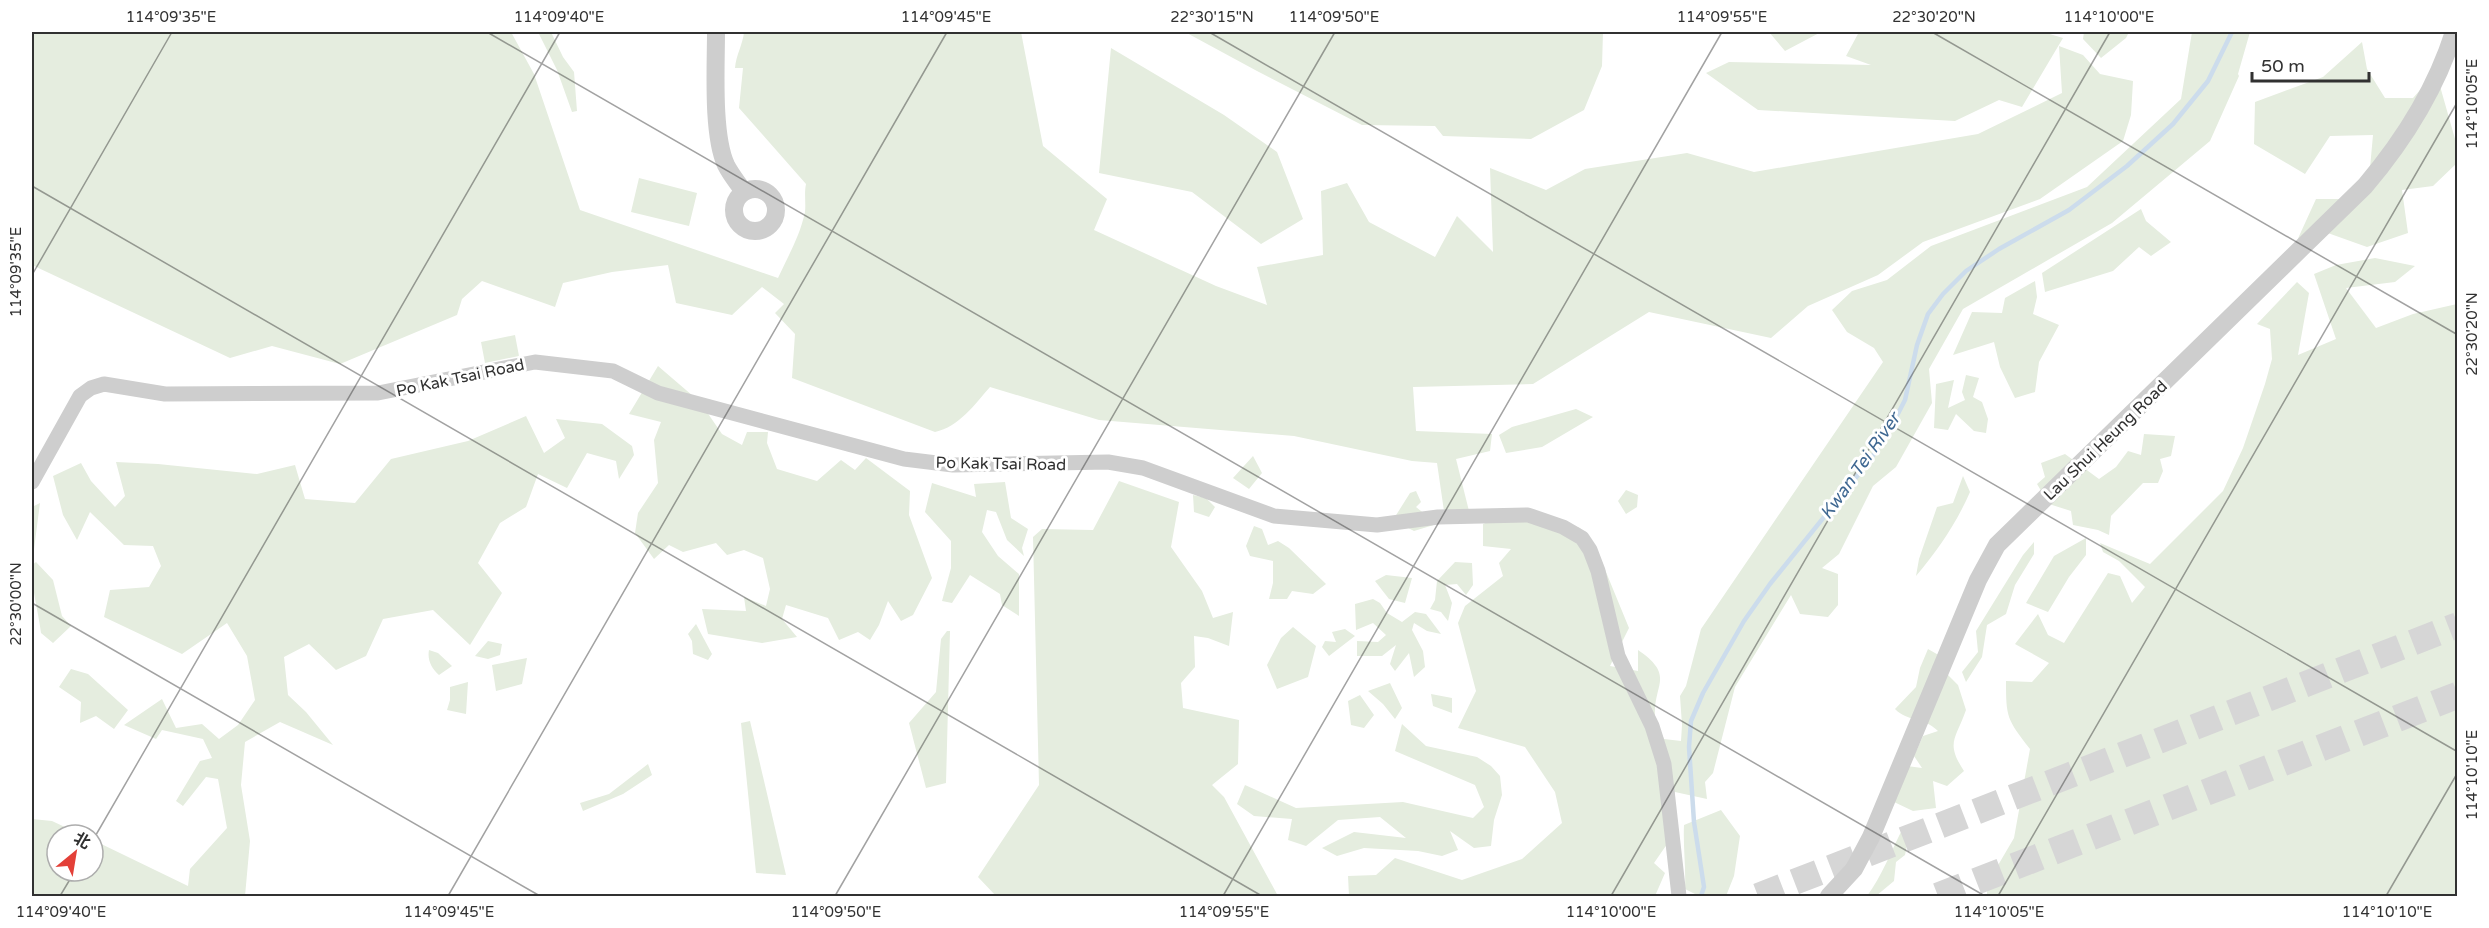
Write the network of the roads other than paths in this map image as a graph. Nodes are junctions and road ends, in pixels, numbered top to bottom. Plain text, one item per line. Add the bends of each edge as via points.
1 (716, 32) edge
2 (2454, 32) edge
3 (744, 192) dead end
4 (32, 482) edge
5 (1679, 897) edge
6 (1829, 897) edge

1 - 3 street via 717,120 722,152
2 - 6 street, Lau Shui Heung Road via 2420,110 2365,186 1997,545 1978,580 1871,837 1854,869
4 - 5 street, Po Kak Tsai Road via 80,396 104,384 165,394 378,393 535,362 621,373 658,393 904,459 953,465 1108,462 1143,468 1274,516 1377,525 1438,517 1528,515 1582,538 1598,571 1618,656 1652,726 1664,764

